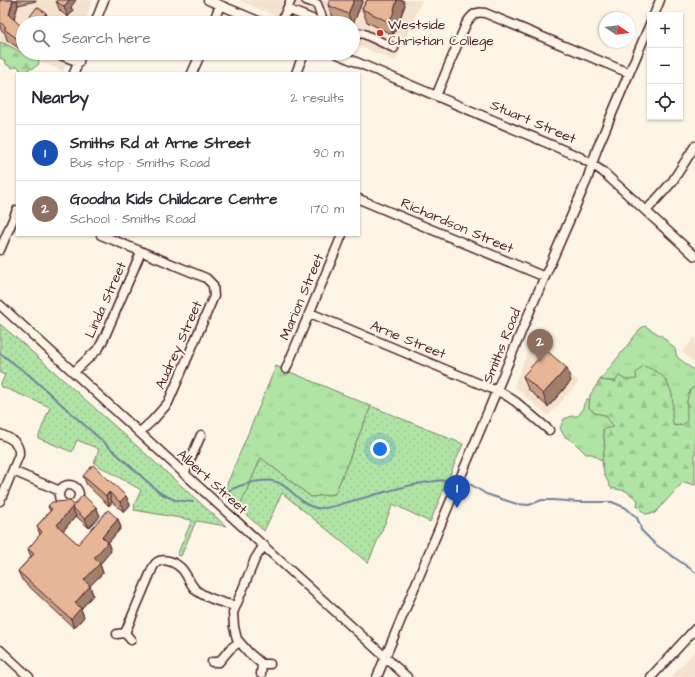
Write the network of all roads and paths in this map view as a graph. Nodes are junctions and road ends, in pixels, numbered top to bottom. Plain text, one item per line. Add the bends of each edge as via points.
1 (104, 0) edge
2 (208, 0) edge
3 (291, 0) edge
4 (306, 0) edge
5 (660, 0) edge
6 (220, 5) junction
7 (287, 9) junction
8 (655, 12) edge
9 (98, 16) edge
10 (216, 16) edge
11 (246, 16) edge
12 (284, 16) edge
13 (305, 16) edge
14 (321, 16) edge
15 (647, 31) edge
16 (360, 34) edge
17 (394, 48) dead end
18 (74, 60) edge
19 (198, 60) edge
20 (301, 60) edge
21 (351, 60) edge
22 (79, 62) joint
23 (74, 72) edge
24 (192, 72) edge
25 (296, 72) edge
26 (629, 74) junction
27 (436, 96) junction
28 (695, 146) edge
29 (592, 165) junction
30 (360, 199) edge
31 (646, 211) junction
32 (16, 212) edge
33 (103, 236) edge
34 (342, 236) edge
35 (0, 250) edge
36 (141, 252) junction
37 (695, 256) edge
38 (545, 277) junction
39 (0, 305) edge
40 (310, 313) junction
41 (286, 369) dead end
42 (74, 372) junction
43 (497, 391) junction
44 (549, 430) dead end
45 (140, 432) junction
46 (0, 434) edge
47 (201, 435) dead end
48 (12, 471) junction
49 (184, 474) junction
50 (60, 491) dead end
51 (0, 501) edge
52 (264, 545) junction
53 (235, 606) junction
54 (695, 629) edge
55 (131, 640) dead end
56 (239, 642) junction
57 (0, 650) edge
58 (385, 657) junction
59 (217, 665) dead end
60 (261, 674) dead end
61 (29, 677) edge
62 (377, 677) edge
63 (407, 677) edge
64 (651, 677) edge

1 - 9 street
2 - 6 street
3 - 7 street
4 - 14 street via 317,4
5 - 8 street
6 - 10 street
6 - 11 street
7 - 12 street
7 - 13 street
15 - 26 street, Smiths Road
16 - 17 street
18 - 22 street
19 - 24 street
20 - 25 street
21 - 27 street, Stuart Street
22 - 23 street
26 - 27 street via 485,13 476,13 471,15 466,24
26 - 29 street, Smiths Road
27 - 29 street, Stuart Street via 575,154
28 - 31 street via 672,182
29 - 31 street, Stuart Street
29 - 38 street, Smiths Road
30 - 38 street, Richardson Street
31 - 37 street, Stuart Street
32 - 35 street
33 - 36 street, Audrey Street
34 - 40 street, Marion Street
36 - 42 street, Linda Street via 102,342
36 - 45 street, Audrey Street via 206,278 213,285 214,296 168,402
38 - 43 street, Smiths Road
39 - 42 street, Albert Street
40 - 41 street, Marion Street
40 - 43 street, Arne Street
42 - 45 street, Albert Street
43 - 44 street, Arne Street via 513,399
43 - 58 street, Smiths Road
45 - 49 street, Albert Street
46 - 48 street via 13,439 18,446 19,455
47 - 49 street
48 - 50 street
48 - 51 street
49 - 52 street, Albert Street
52 - 53 street via 255,559
52 - 58 street, Albert Street
53 - 55 street via 205,596 192,586 181,568 168,560 160,560 153,566 121,634
53 - 56 street via 233,620
54 - 64 street
56 - 59 street
56 - 60 street via 266,664
57 - 61 street
58 - 62 street, Smiths Road
58 - 63 street, Albert Street

